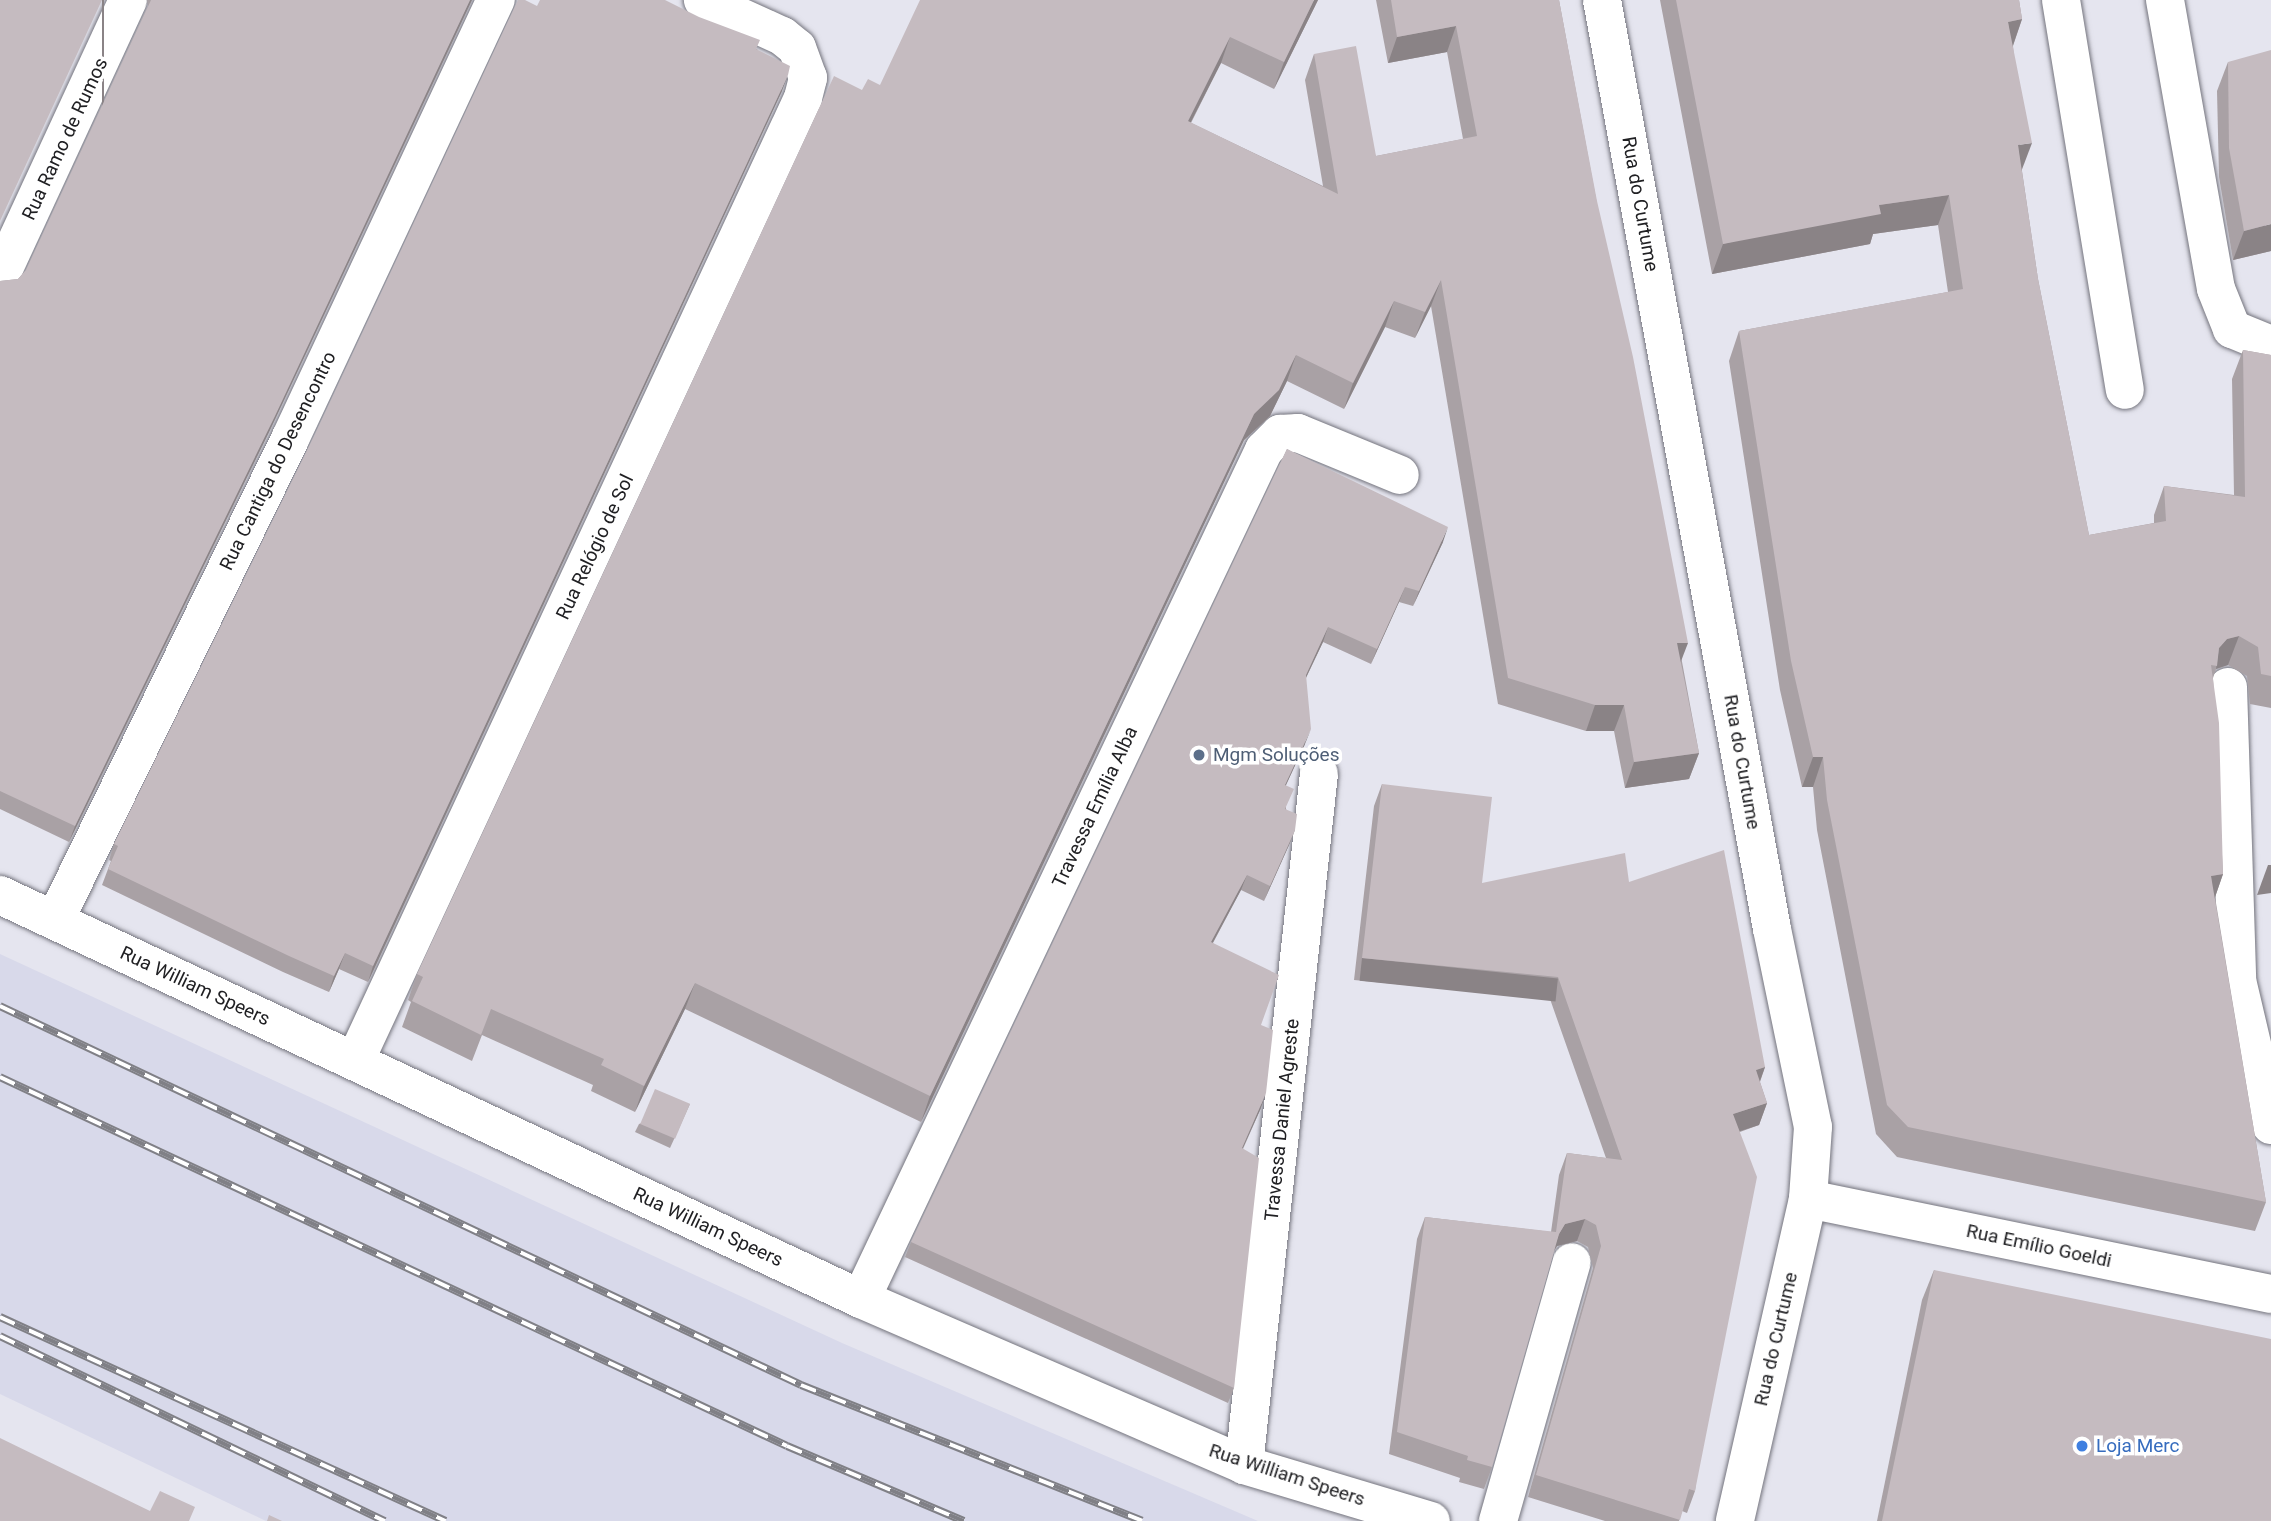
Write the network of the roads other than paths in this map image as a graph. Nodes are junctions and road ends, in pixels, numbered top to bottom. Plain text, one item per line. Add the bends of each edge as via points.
1 (128, 0) edge
2 (496, 0) edge
3 (703, 0) edge
4 (1602, 0) edge
5 (2061, 0) edge
6 (2165, 0) edge
7 (0, 277) edge
8 (2271, 345) edge
9 (2125, 390) dead end
10 (1400, 475) dead end
11 (2228, 687) dead end
12 (1319, 774) dead end
13 (0, 895) edge
14 (55, 920) junction
15 (355, 1061) junction
16 (2271, 1125) edge
17 (1808, 1199) junction
18 (1572, 1262) dead end
19 (2271, 1294) edge
20 (861, 1299) junction
21 (1244, 1465) junction
22 (1431, 1521) edge
23 (1498, 1521) edge
24 (1735, 1521) edge

1 - 7 street, Rua Ramo de Rumos
2 - 14 street, Rua Cantiga do Desencontro via 290,439
3 - 15 street, Rua Relógio de Sol via 782,36 804,58 808,78 803,98
4 - 17 street, Rua do Curtume via 1813,1127
5 - 9 street
6 - 8 street via 2216,289 2232,329
10 - 20 street, Travessa Emília Alba via 1298,433 1280,434 1264,450
11 - 16 street via 2237,980
12 - 21 street, Travessa Daniel Agreste
13 - 14 street, Rua William Speers
14 - 15 street, Rua William Speers
15 - 20 street, Rua William Speers
17 - 19 street, Rua Emílio Goeldi
17 - 24 street, Rua do Curtume
18 - 23 street
20 - 21 street, Rua William Speers
21 - 22 street, Rua William Speers

